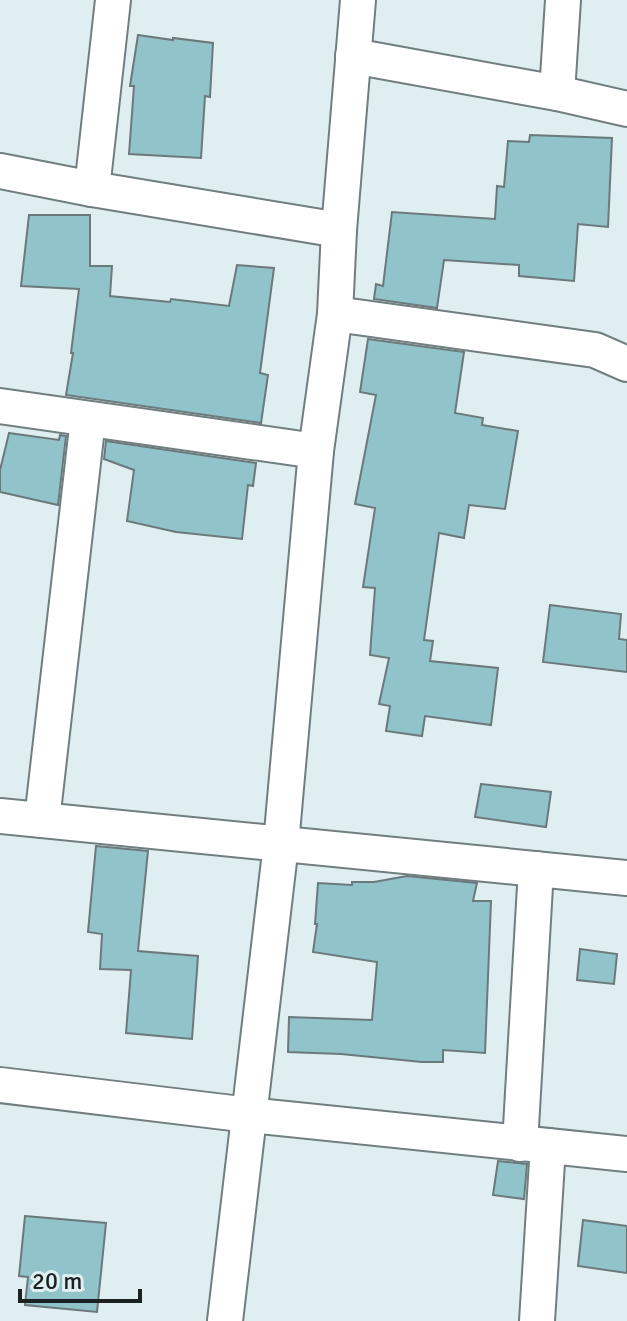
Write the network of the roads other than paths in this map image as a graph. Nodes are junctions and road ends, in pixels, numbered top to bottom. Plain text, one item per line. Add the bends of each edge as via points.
1 (113, 0) edge
2 (358, 0) edge
3 (563, 0) edge
4 (353, 56) junction
5 (557, 93) junction
6 (627, 109) edge
7 (0, 171) edge
8 (92, 189) junction
9 (339, 230) junction
10 (335, 314) junction
11 (627, 364) edge
12 (0, 406) edge
13 (88, 419) junction
14 (316, 451) junction
15 (0, 816) edge
16 (42, 820) junction
17 (281, 844) junction
18 (536, 869) junction
19 (627, 878) edge
20 (0, 1085) edge
21 (249, 1115) junction
22 (534, 1145) junction
23 (627, 1154) edge
24 (225, 1321) edge
25 (537, 1321) edge

1 - 8 street
2 - 4 street
3 - 5 street
4 - 5 street
4 - 9 street
5 - 6 street
7 - 8 street
8 - 9 street
9 - 10 street
10 - 11 street via 595,350
10 - 14 street
12 - 13 street
13 - 14 street
13 - 16 street
14 - 17 street
15 - 16 street
16 - 17 street
17 - 18 street
17 - 21 street
18 - 19 street
18 - 22 street
20 - 21 street
21 - 22 street
21 - 24 street
22 - 23 street
22 - 25 street

